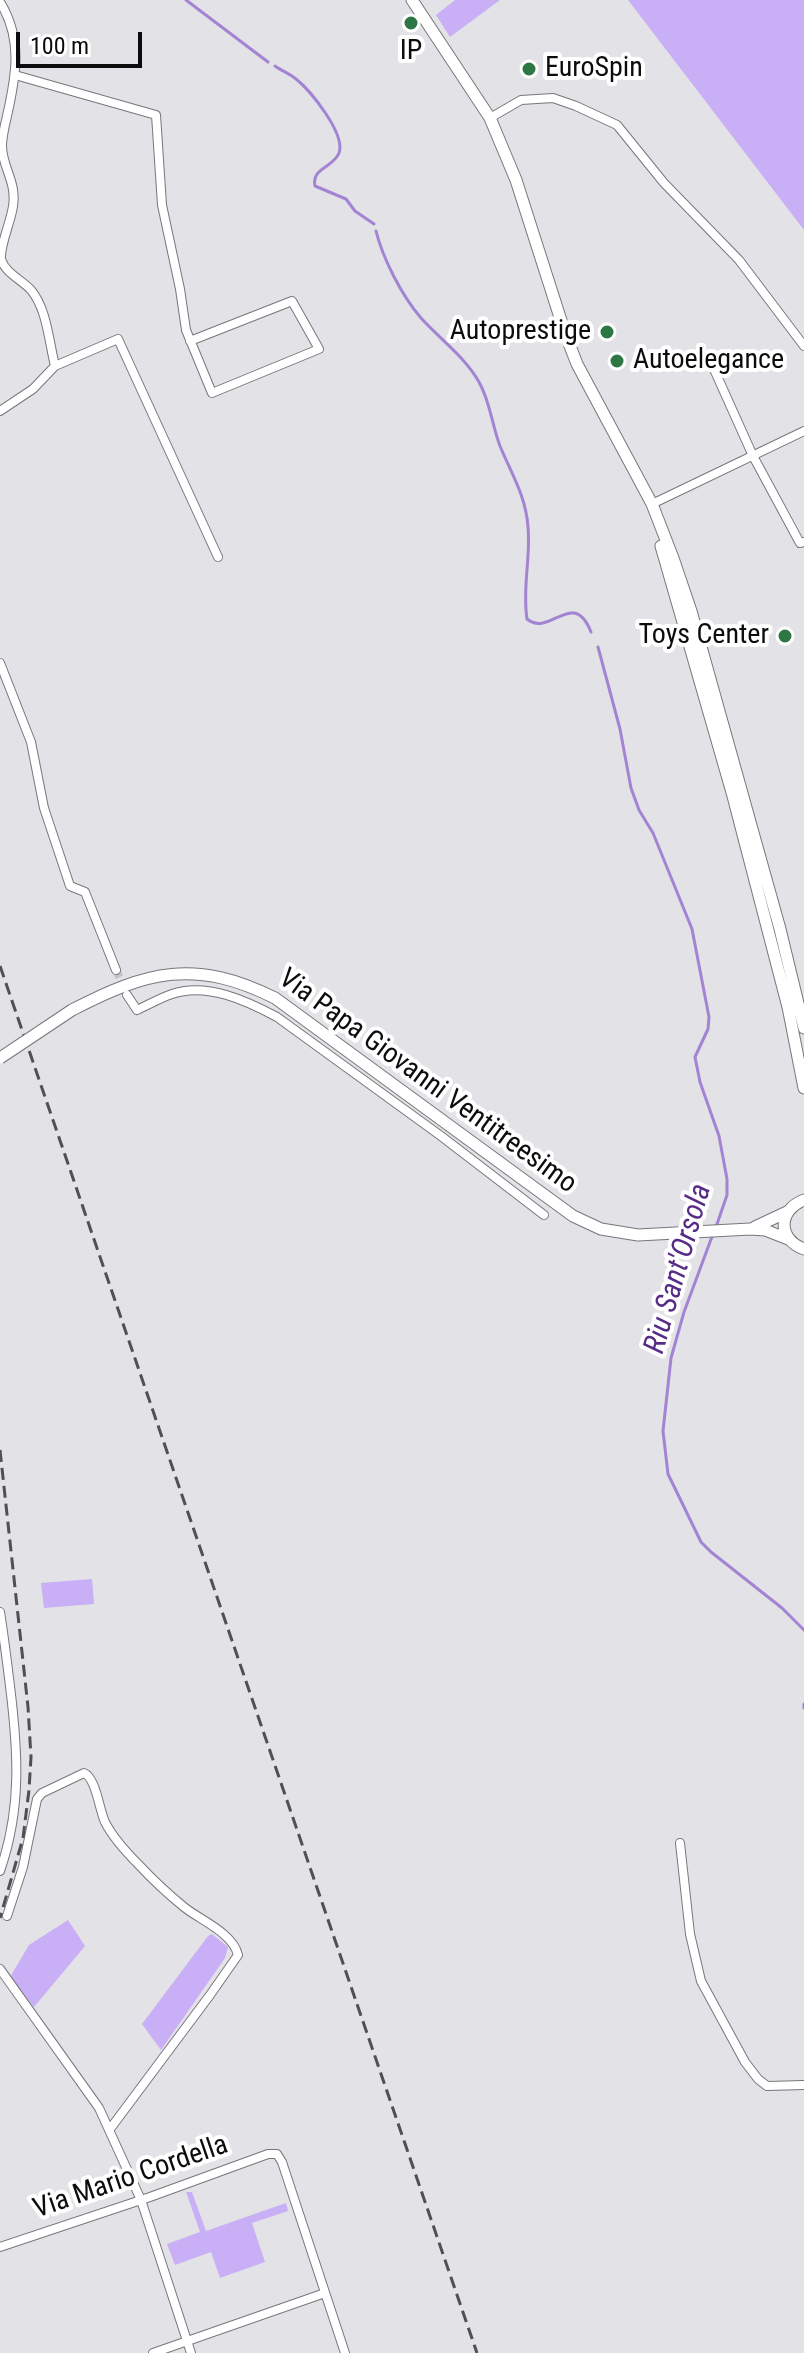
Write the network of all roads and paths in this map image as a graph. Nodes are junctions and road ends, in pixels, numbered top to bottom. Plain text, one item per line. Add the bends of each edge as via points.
1 (412, 0) edge
2 (0, 2) edge
3 (15, 75) junction
4 (490, 118) junction
5 (190, 341) junction
6 (804, 346) edge
7 (55, 366) junction
8 (713, 367) dead end
9 (0, 411) edge
10 (804, 431) edge
11 (753, 456) junction
12 (630, 463) junction
13 (652, 504) junction
14 (804, 542) edge
15 (218, 557) dead end
16 (0, 663) edge
17 (116, 970) tunnel mouth
18 (127, 995) dead end
19 (804, 1028) edge
20 (0, 1058) edge
21 (804, 1088) edge
22 (453, 1128) junction
23 (441, 1136) junction
24 (803, 1198) edge
25 (787, 1212) junction
26 (544, 1215) dead end
27 (750, 1229) junction
28 (788, 1239) junction
29 (804, 1249) edge
30 (0, 1612) edge
31 (680, 1843) dead end
32 (0, 1871) edge
33 (7, 1916) dead end
34 (0, 1969) edge
35 (804, 2085) edge
36 (110, 2129) junction
37 (141, 2200) junction
38 (0, 2247) edge
39 (325, 2293) junction
40 (187, 2341) junction
41 (153, 2353) edge
42 (191, 2353) edge
43 (345, 2353) edge

1 - 4 main road
2 - 3 street via 17,50
3 - 5 street via 156,115 162,205
3 - 7 street via 2,147 14,202 0,259 41,307
4 - 6 street via 521,100 553,98 617,125 664,183 739,260
4 - 12 main road via 577,364
5 - 5 street via 212,393 319,349 292,301
7 - 9 street
7 - 15 street via 118,339
8 - 11 street
10 - 11 street
11 - 13 street
11 - 14 street
12 - 13 main road
12 - 21 main road via 691,643 788,1007
13 - 19 main road via 691,611
16 - 17 street via 31,742 44,808 70,886 85,892
18 - 23 street via 137,1010 175,993 195,991 250,1003
20 - 22 main road, Via Papa Giovanni Ventitreesimo, bridge via 114,988 187,972 232,981 275,998
22 - 23 street
22 - 27 main road, Via Papa Giovanni Ventitreesimo via 573,1216 601,1229 638,1235
23 - 26 street
24 - 25 main road, Via Papa Giovanni Ventitreesimo
25 - 27 main road, Via Papa Giovanni Ventitreesimo
25 - 28 main road
27 - 28 main road, Via Papa Giovanni Ventitreesimo
28 - 29 main road, Via Papa Giovanni Ventitreesimo
30 - 32 street via 18,1773 11,1836
31 - 35 street via 701,1981 758,2079 767,2086
33 - 36 street via 37,1799 84,1773 91,1778 106,1824 120,1846 156,1883 236,1948 238,1955
34 - 36 street
36 - 37 street
37 - 38 street, Via Mario Cordella
37 - 39 street, Via Mario Cordella via 277,2154
37 - 40 street
39 - 40 street
39 - 43 street
40 - 41 street
40 - 42 street

